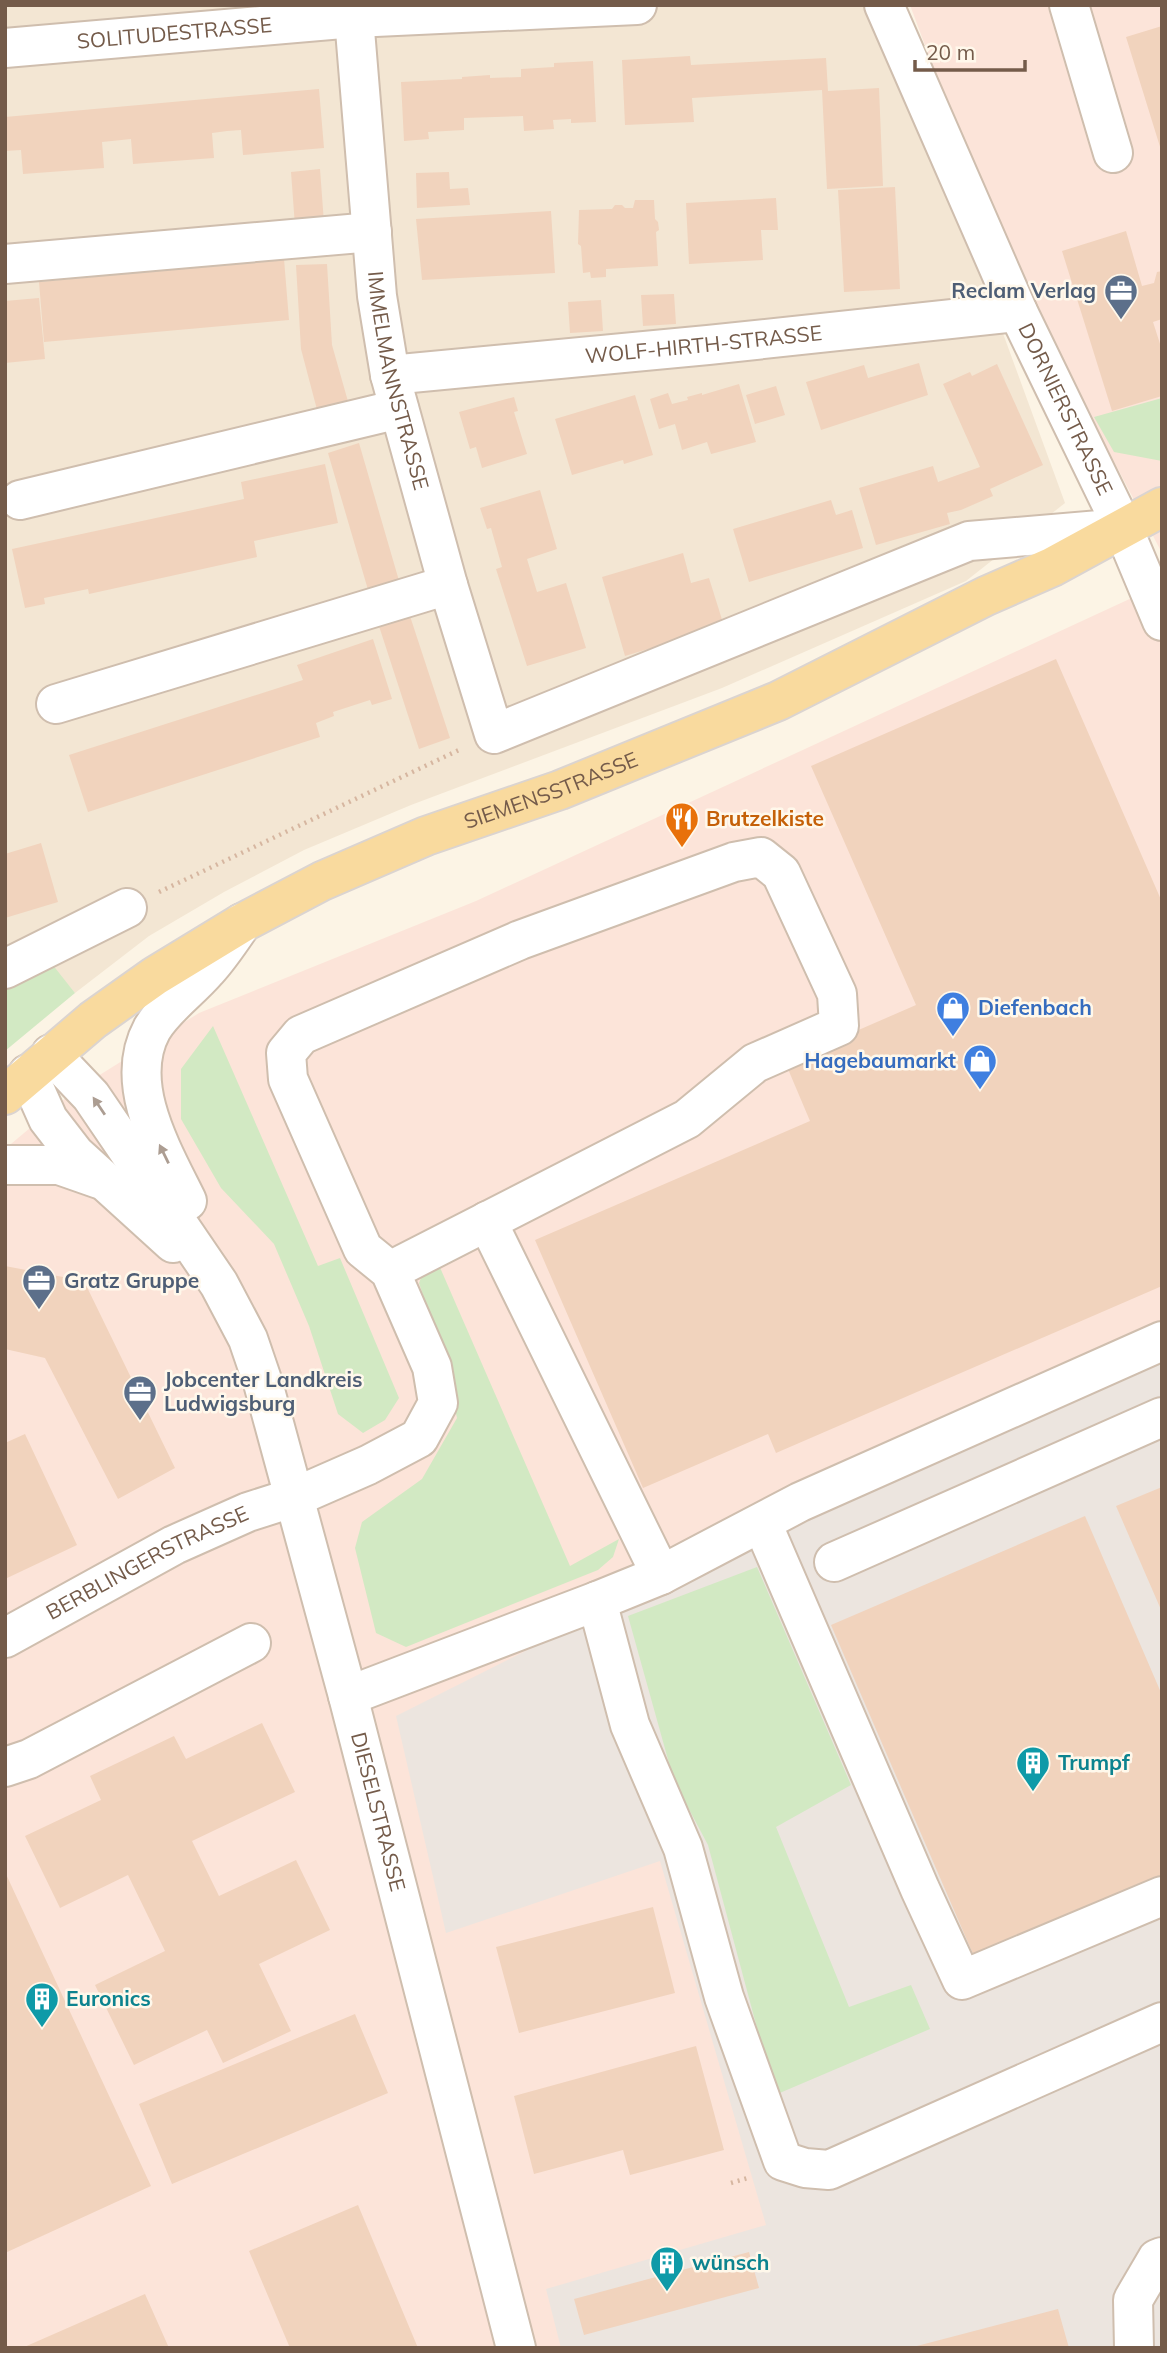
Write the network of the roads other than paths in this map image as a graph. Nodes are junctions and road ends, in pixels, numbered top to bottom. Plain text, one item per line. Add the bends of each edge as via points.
1 (637, 5) edge
2 (884, 5) edge
3 (1069, 5) edge
4 (354, 18) junction
5 (5, 48) edge
6 (1113, 153) dead end
7 (372, 232) junction
8 (5, 264) edge
9 (1018, 312) junction
10 (394, 392) junction
11 (20, 499) dead end
12 (1162, 507) edge
13 (1123, 528) junction
14 (448, 585) junction
15 (1162, 621) edge
16 (55, 704) dead end
17 (494, 734) joint
18 (127, 908) road end
19 (242, 923) junction
20 (5, 969) edge
21 (28, 1074) edge
22 (5, 1166) edge
23 (106, 1181) junction
24 (487, 1221) junction
25 (390, 1271) junction
26 (219, 1284) junction
27 (1162, 1341) edge
28 (1162, 1417) edge
29 (295, 1497) junction
30 (762, 1523) junction
31 (834, 1562) dead end
32 (661, 1574) junction
33 (597, 1601) junction
34 (5, 1638) edge
35 (251, 1643) dead end
36 (348, 1696) junction
37 (5, 1768) edge
38 (1162, 1896) edge
39 (1162, 2022) edge
40 (1162, 2257) edge
41 (516, 2348) edge
42 (1134, 2348) edge

1 - 4 street, SOLITUDESTRASSE
2 - 9 street, DORNIERSTRASSE
3 - 6 street
4 - 5 street, SOLITUDESTRASSE
4 - 7 street, IMMELMANNSTRASSE
7 - 8 street
7 - 10 street, IMMELMANNSTRASSE via 377,296
9 - 10 street, WOLF-HIRTH-STRASSE via 694,347
9 - 13 street, DORNIERSTRASSE
10 - 11 street, WOLF-HIRTH-STRASSE
10 - 14 street, IMMELMANNSTRASSE
12 - 13 main road, SIEMENSSTRASSE
13 - 15 street, DORNIERSTRASSE
13 - 17 street, SIEMENSSTRASSE via 970,541
13 - 19 main road, SIEMENSSTRASSE via 778,701 560,790 426,836 321,881
14 - 16 street
14 - 17 street, IMMELMANNSTRASSE
18 - 20 street
19 - 21 main road, SIEMENSSTRASSE via 155,976
26 -> 19 street via 206,1244 156,1139 144,1101 141,1059 152,1029 208,969
21 - 23 street via 48,1119 75,1154
26 -> 21 street via 91,1096
22 - 23 street via 59,1165
23 - 26 street
24 - 25 street
24 - 25 street via 687,1119 755,1063 839,1026 837,994 781,873 761,857 734,862 520,940 301,1035 286,1054 288,1079 363,1249
24 - 32 street
25 - 29 street, BERBLINGERSTRASSE via 432,1367 438,1403 419,1438
26 - 29 street, DIESELSTRASSE via 263,1383
27 - 30 street
28 - 31 street
29 - 34 street, BERBLINGERSTRASSE via 174,1545
29 - 36 street, DIESELSTRASSE
30 - 32 street
30 - 38 street via 962,1980
32 - 33 street
33 - 36 street
33 - 39 street via 630,1725 683,1848 724,1997 783,2161 830,2170
35 - 37 street
36 - 41 street, DIESELSTRASSE
40 - 42 street via 1133,2300

